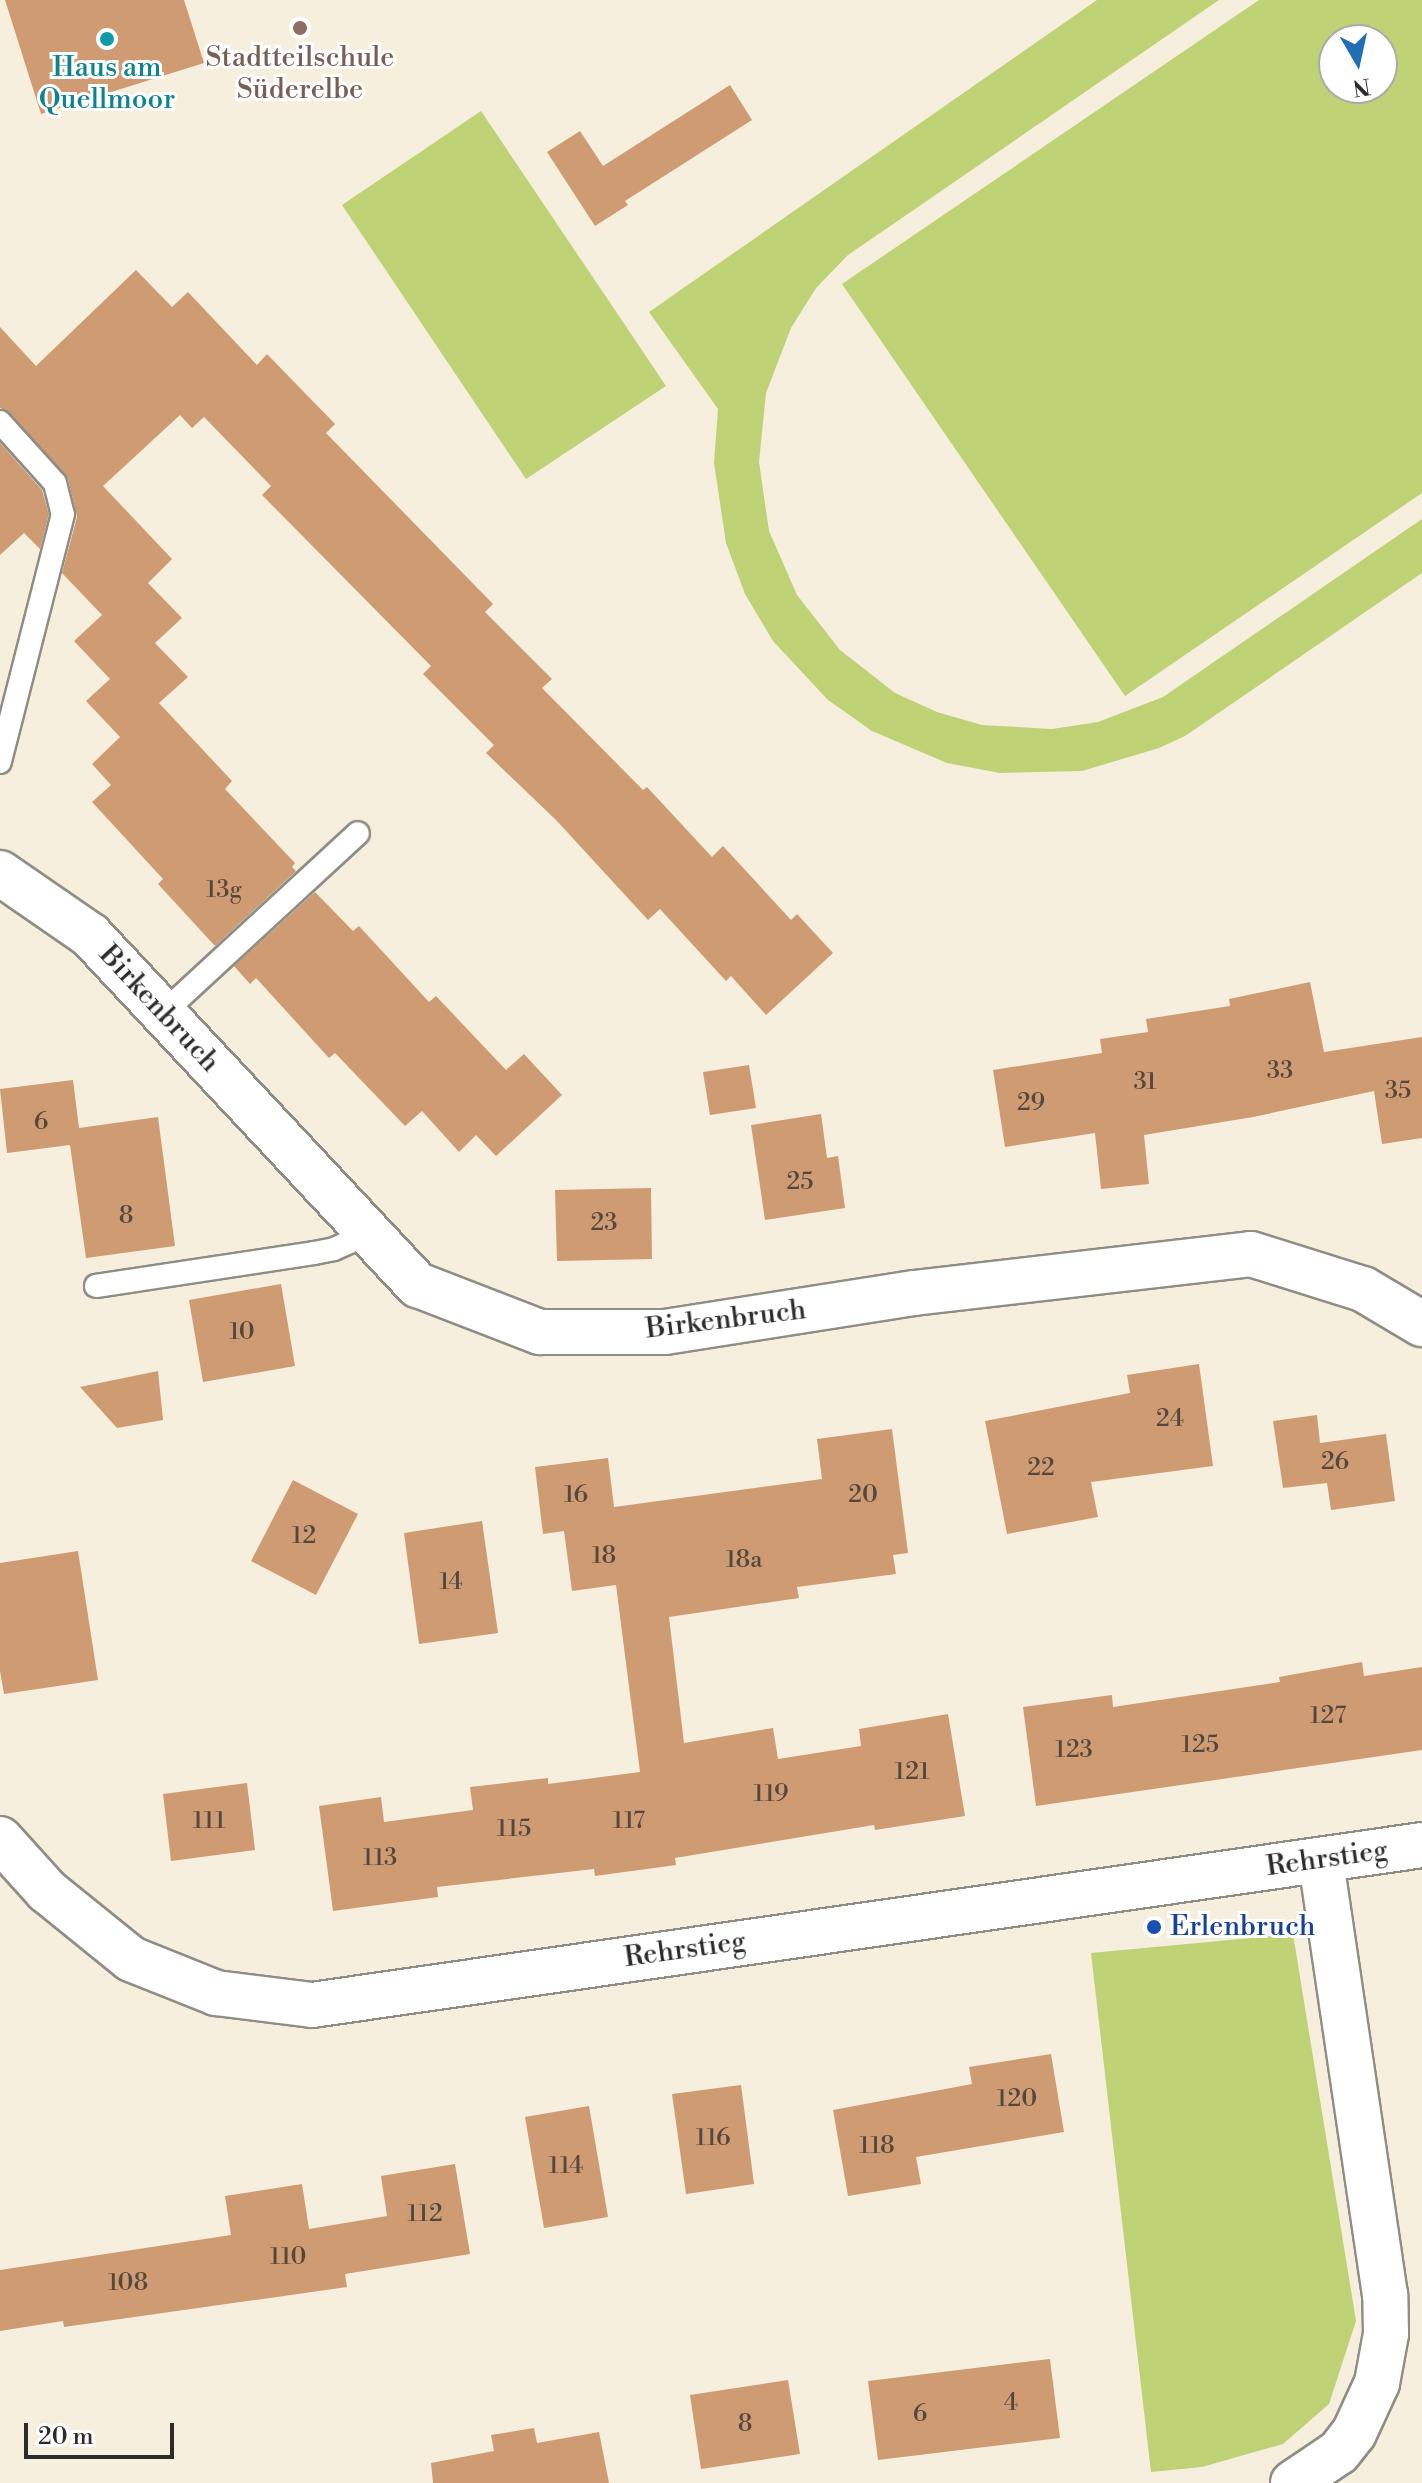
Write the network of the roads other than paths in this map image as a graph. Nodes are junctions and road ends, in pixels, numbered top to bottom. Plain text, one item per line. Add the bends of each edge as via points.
1 (0, 422) edge
2 (0, 762) edge
3 (358, 833) dead end
4 (0, 873) edge
5 (163, 1013) junction
6 (370, 1233) junction
7 (96, 1286) dead end
8 (1422, 1324) edge
9 (0, 1839) edge
10 (1422, 1845) edge
11 (1321, 1860) junction
12 (1293, 2483) edge

1 - 2 lane via 55,483 63,514
3 - 5 lane
4 - 5 street, Birkenbruch via 90,935
5 - 6 street, Birkenbruch
6 - 7 lane via 324,1251
6 - 8 street, Birkenbruch via 418,1285 540,1332 665,1332 914,1293 1251,1254 1363,1289
9 - 11 street, Rehrstieg via 47,1891 131,1959 216,1993 312,2005
10 - 11 street, Rehrstieg
11 - 12 street via 1385,2295 1386,2334 1377,2383 1354,2433 1339,2452

